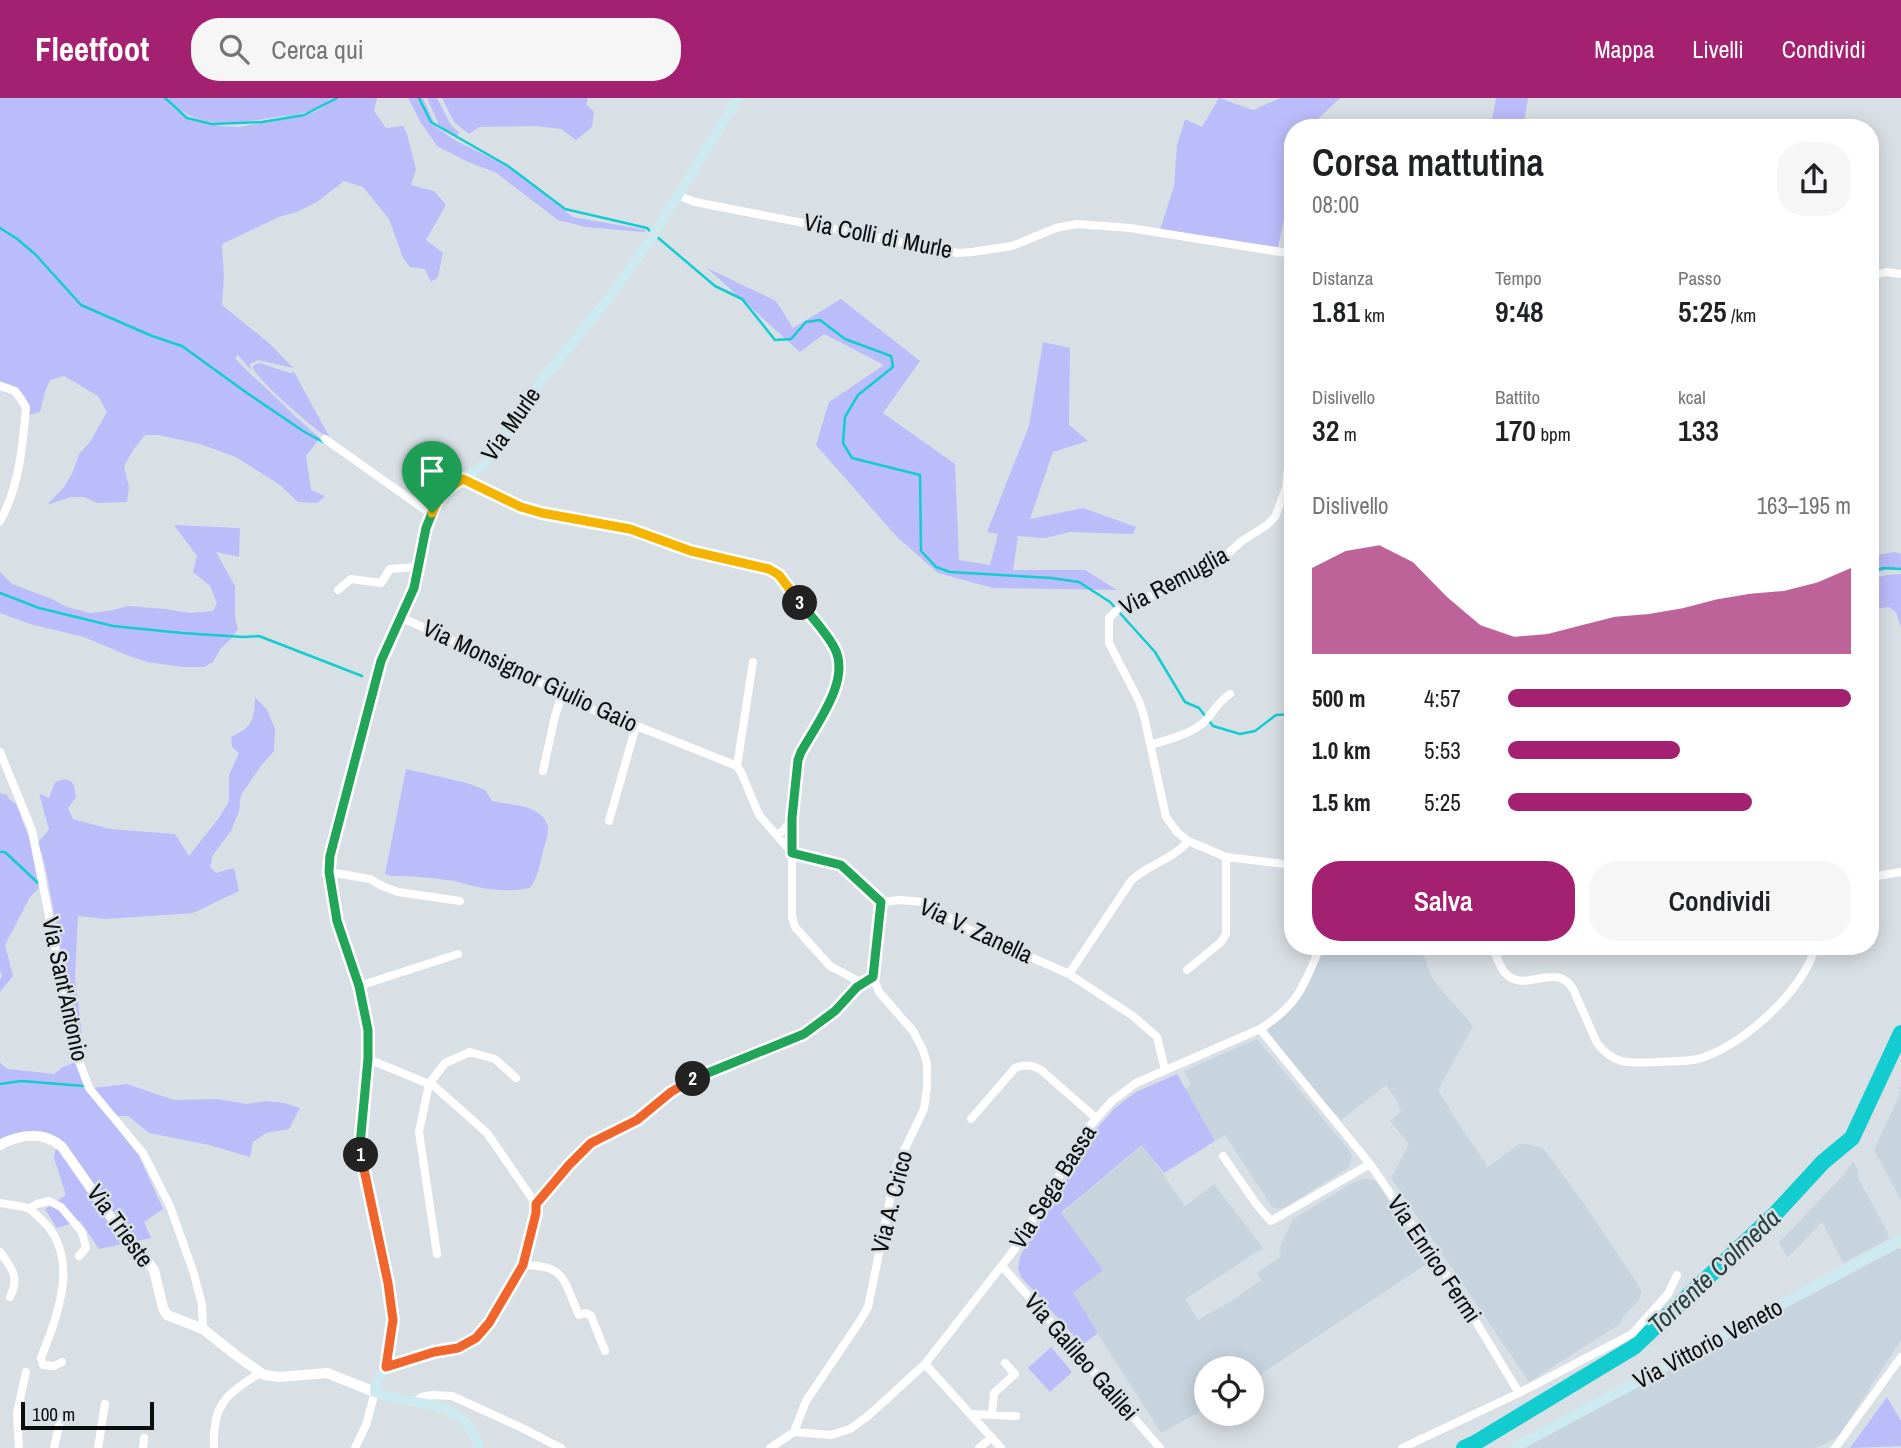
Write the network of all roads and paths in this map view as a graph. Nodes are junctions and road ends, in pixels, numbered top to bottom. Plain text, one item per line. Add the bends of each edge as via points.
1 (738, 98) edge
2 (673, 204) junction
3 (1284, 253) edge
4 (1879, 274) edge
5 (1901, 274) edge
6 (0, 386) edge
7 (325, 439) dead end
8 (463, 479) junction
9 (1284, 493) edge
10 (432, 513) junction
11 (0, 521) edge
12 (418, 567) junction
13 (338, 590) dead end
14 (400, 617) junction
15 (753, 662) dead end
16 (562, 694) junction
17 (1230, 694) dead end
18 (636, 726) junction
19 (1151, 746) junction
20 (0, 752) edge
21 (737, 766) junction
22 (543, 771) dead end
23 (792, 818) junction
24 (608, 821) dead end
25 (777, 835) junction
26 (1188, 841) junction
27 (792, 853) junction
28 (1226, 857) junction
29 (1284, 864) edge
30 (329, 872) junction
31 (1901, 872) edge
32 (1879, 876) edge
33 (460, 901) dead end
34 (881, 902) junction
35 (458, 954) dead end
36 (1317, 955) edge
37 (1496, 955) edge
38 (1812, 955) edge
39 (1188, 970) dead end
40 (1069, 974) junction
41 (873, 977) junction
42 (862, 984) junction
43 (359, 986) junction
44 (1260, 1029) junction
45 (368, 1059) junction
46 (1165, 1070) junction
47 (516, 1078) dead end
48 (429, 1084) junction
49 (1096, 1118) junction
50 (971, 1119) dead end
51 (0, 1145) edge
52 (1223, 1156) dead end
53 (1370, 1164) junction
54 (0, 1203) edge
55 (536, 1204) junction
56 (29, 1208) junction
57 (1901, 1240) edge
58 (0, 1252) edge
59 (437, 1254) dead end
60 (79, 1256) dead end
61 (523, 1265) junction
62 (1002, 1266) junction
63 (1677, 1275) dead end
64 (10, 1297) dead end
65 (203, 1329) junction
66 (605, 1350) dead end
67 (1901, 1357) edge
68 (62, 1362) dead end
69 (1005, 1363) dead end
70 (925, 1364) junction
71 (386, 1367) junction
72 (26, 1372) dead end
73 (260, 1373) junction
74 (375, 1392) junction
75 (1520, 1393) junction
76 (414, 1402) junction
77 (106, 1404) dead end
78 (970, 1414) junction
79 (992, 1414) junction
80 (1016, 1416) dead end
81 (60, 1421) dead end
82 (794, 1432) junction
83 (992, 1437) junction
84 (19, 1448) edge
85 (54, 1448) edge
86 (98, 1448) edge
87 (214, 1448) edge
88 (355, 1448) edge
89 (479, 1448) edge
90 (561, 1448) edge
91 (770, 1448) edge
92 (979, 1448) edge
93 (1001, 1448) edge
94 (1160, 1448) edge
95 (1402, 1448) edge
96 (1514, 1448) edge
97 (1835, 1448) edge

1 - 2 main road, Via Murle
2 - 3 street, Via Colli di Murle via 679,196 958,253 1012,246 1077,224
2 - 8 main road, Via Murle via 610,297 542,380 483,466
4 - 5 street
6 - 11 street via 15,391 26,407 22,459
7 - 10 street
8 - 10 main road, Via Murle via 438,498
8 - 23 street via 521,507 630,529 779,575 827,636 840,666 839,680 801,752
9 - 19 street, Via Remuglia via 1275,517 1226,555 1112,614 1109,643 1139,701
10 - 12 main road, Via Murle
12 - 13 street via 390,569 381,583 351,579
12 - 14 main road, Via Murle
14 - 16 street, Via Monsignor Giulio Gaio
14 - 30 main road, Via Murle via 381,661 332,845
15 - 21 street
16 - 18 street, Via Monsignor Giulio Gaio
16 - 22 street
17 - 19 street via 1202,723
18 - 21 street, Via Monsignor Giulio Gaio
18 - 24 street
19 - 26 street, Via Remuglia via 1166,817
20 - 65 street, Via Sant'Antonio via 32,830 76,1053 89,1088 143,1153 170,1206 194,1274
21 - 25 street via 755,807
23 - 25 street
23 - 27 street
25 - 27 street
26 - 28 street, Via Remuglia
26 - 40 street via 1131,881
27 - 34 street via 841,865
27 - 42 street via 795,927 830,966
28 - 29 street, Via Remuglia
28 - 39 street via 1226,934
30 - 33 street via 370,879 398,891
30 - 43 main road, Via Murle via 339,928
31 - 32 street
34 - 40 street, Via V. Zanella via 931,905 963,927
34 - 41 street
35 - 43 street
36 - 44 street, Via Sega Bassa via 1297,997
37 - 38 street via 1513,978 1557,976 1569,981 1601,1049 1632,1063 1695,1059 1718,1051 1786,998
40 - 46 street, Via V. Zanella via 1157,1037
41 - 42 street
41 - 82 street, Via A. Crico via 879,992 913,1031 923,1050 926,1100 897,1165 868,1307 806,1401
42 - 55 street via 804,1034 687,1082 637,1120 597,1139
43 - 45 main road, Via Murle via 368,1030
44 - 46 street, Via Sega Bassa
44 - 53 street, Via Enrico Fermi
45 - 48 street
45 - 71 main road, Via Murle via 360,1145 393,1320
46 - 49 street, Via Sega Bassa via 1129,1087
47 - 48 street via 495,1059 470,1052 444,1063
48 - 55 street via 487,1133
48 - 59 street via 419,1132
49 - 50 street via 1041,1070 1024,1066 1015,1068
49 - 62 street, Via Sega Bassa
51 - 65 street, Via Trieste via 31,1136 62,1147 154,1270 167,1315
52 - 53 street via 1271,1222
53 - 75 street, Via Enrico Fermi
54 - 56 street
55 - 61 street
56 - 60 street via 49,1201 61,1207 82,1232 86,1248
56 - 68 street via 52,1231 63,1259 62,1297 41,1358 43,1365
57 - 96 main road, Via Vittorio Veneto
58 - 64 street via 15,1275
61 - 66 street via 547,1266 559,1273 579,1315 591,1316
61 - 71 street via 476,1338 458,1348
62 - 70 street, Via Sega Bassa
62 - 94 street, Via Galileo Galilei
63 - 75 street via 1668,1294 1632,1334
65 - 73 street, Via Trieste
67 - 97 street
69 - 79 street via 1015,1374 994,1393
70 - 78 street
70 - 82 street, Via Sega Bassa via 850,1429 831,1435
71 - 74 main road, Via Murle
72 - 84 street via 17,1413
73 - 74 street via 271,1377 327,1373
73 - 87 street via 228,1396 218,1410
74 - 76 main road
74 - 88 street
75 - 95 street
76 - 89 main road via 455,1413 471,1429
76 - 90 street via 432,1395 452,1396
77 - 86 street
78 - 79 street
78 - 83 street
79 - 80 street
81 - 85 street
82 - 91 street
83 - 92 street
83 - 93 street

